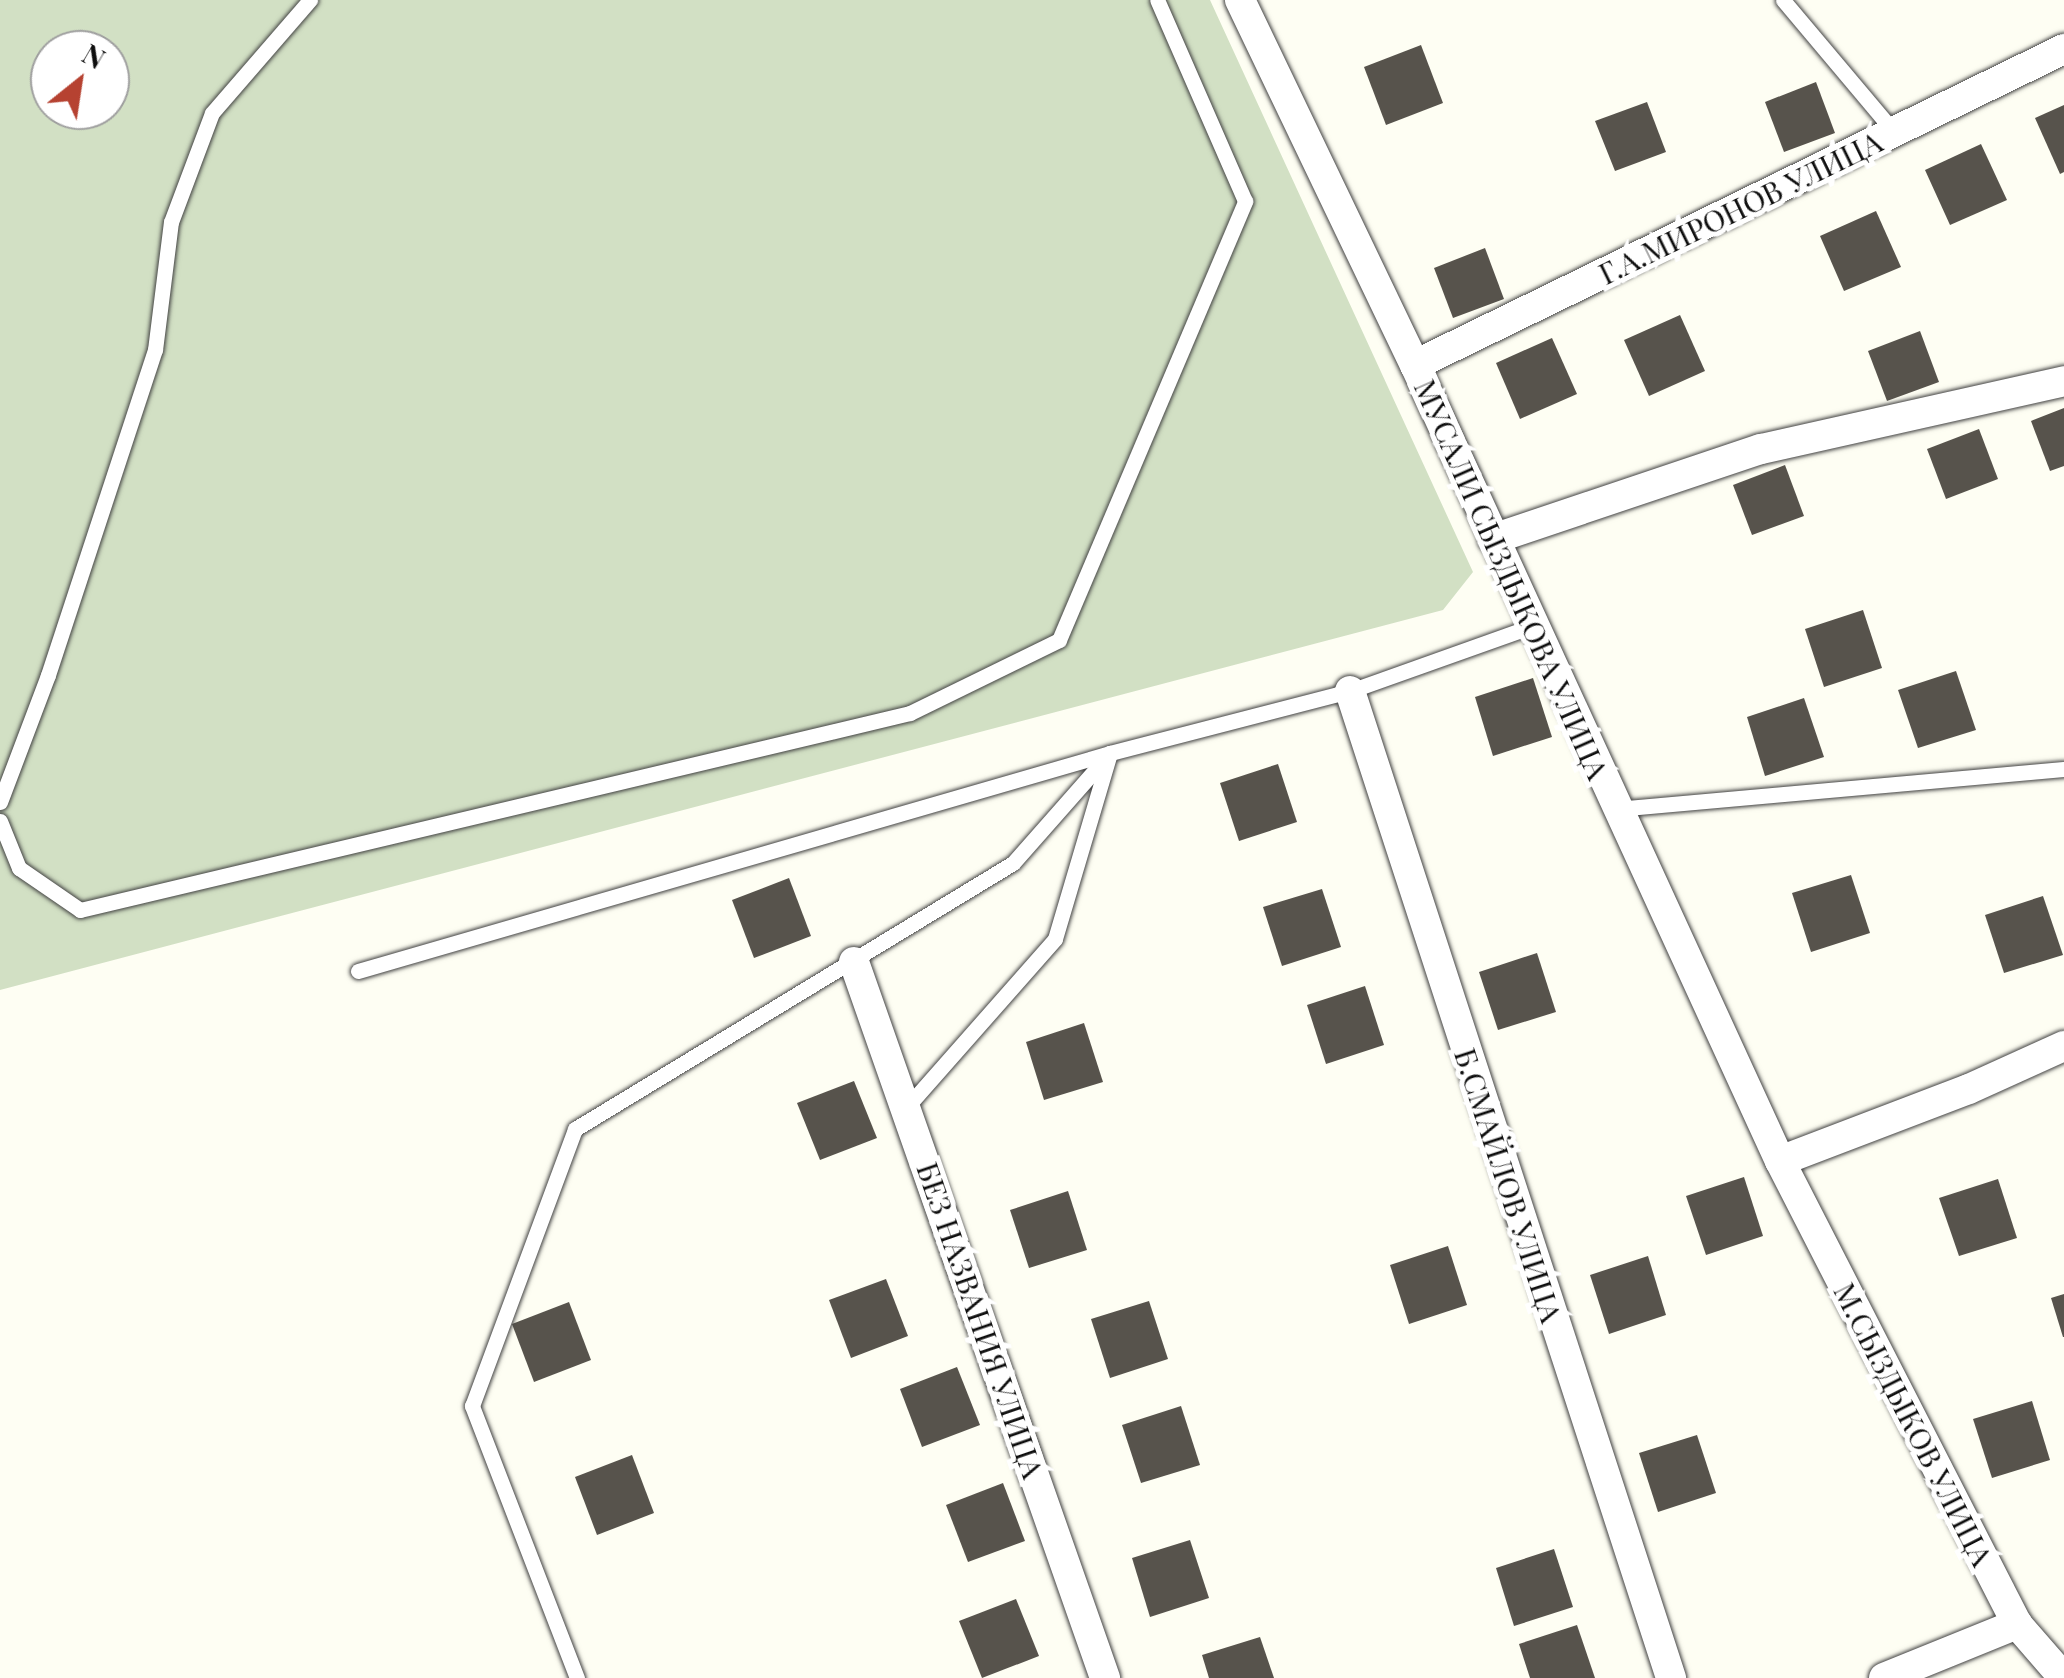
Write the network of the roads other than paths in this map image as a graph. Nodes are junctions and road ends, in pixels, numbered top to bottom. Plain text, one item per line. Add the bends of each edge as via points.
1 (310, 0) edge
2 (1158, 0) edge
3 (1240, 0) edge
4 (1783, 0) edge
5 (2064, 50) edge
6 (1894, 132) junction
7 (1416, 364) junction
8 (2064, 382) edge
9 (1493, 538) junction
10 (1533, 626) junction
11 (1350, 691) junction
12 (1110, 752) junction
13 (2064, 769) edge
14 (0, 802) edge
15 (1616, 809) junction
16 (0, 822) edge
17 (854, 962) junction
18 (358, 971) dead end
19 (2064, 1046) edge
20 (907, 1107) junction
21 (1780, 1161) junction
22 (2016, 1624) junction
23 (2062, 1672) edge
24 (578, 1678) edge
25 (1105, 1678) edge
26 (1671, 1678) edge
27 (1884, 1678) edge

1 - 14 lane via 212,113 172,222 155,350
2 - 16 lane via 1246,201 1060,640 910,714 80,910 19,868
3 - 7 street, МУСАЛИ СЫЗДЫКОВА УЛИЦА
4 - 6 lane
5 - 6 street, Г.А.МИРОНОВ УЛИЦА
6 - 7 street, Г.А.МИРОНОВ УЛИЦА
7 - 9 street, МУСАЛИ СЫЗДЫКОВА УЛИЦА
8 - 9 street via 1762,449
9 - 10 street, МУСАЛИ СЫЗДЫКОВА УЛИЦА
10 - 11 lane
10 - 15 street, МУСАЛИ СЫЗДЫКОВА УЛИЦА
11 - 12 lane
11 - 26 street, Б.СМАЙЛОВ УЛИЦА
12 - 17 lane via 1014,863
12 - 18 lane
12 - 20 lane via 1055,939
13 - 15 lane
15 - 21 street, МУСАЛИ СЫЗДЫКОВА УЛИЦА
17 - 20 street, БЕЗ НАЗВАНИЯ УЛИЦА
17 - 24 lane via 575,1129 472,1406
19 - 21 street
20 - 25 street, БЕЗ НАЗВАНИЯ УЛИЦА
21 - 22 street, М.СЫЗДЫКОВ УЛИЦА
22 - 23 street, М.СЫЗДЫКОВ УЛИЦА
22 - 27 street

